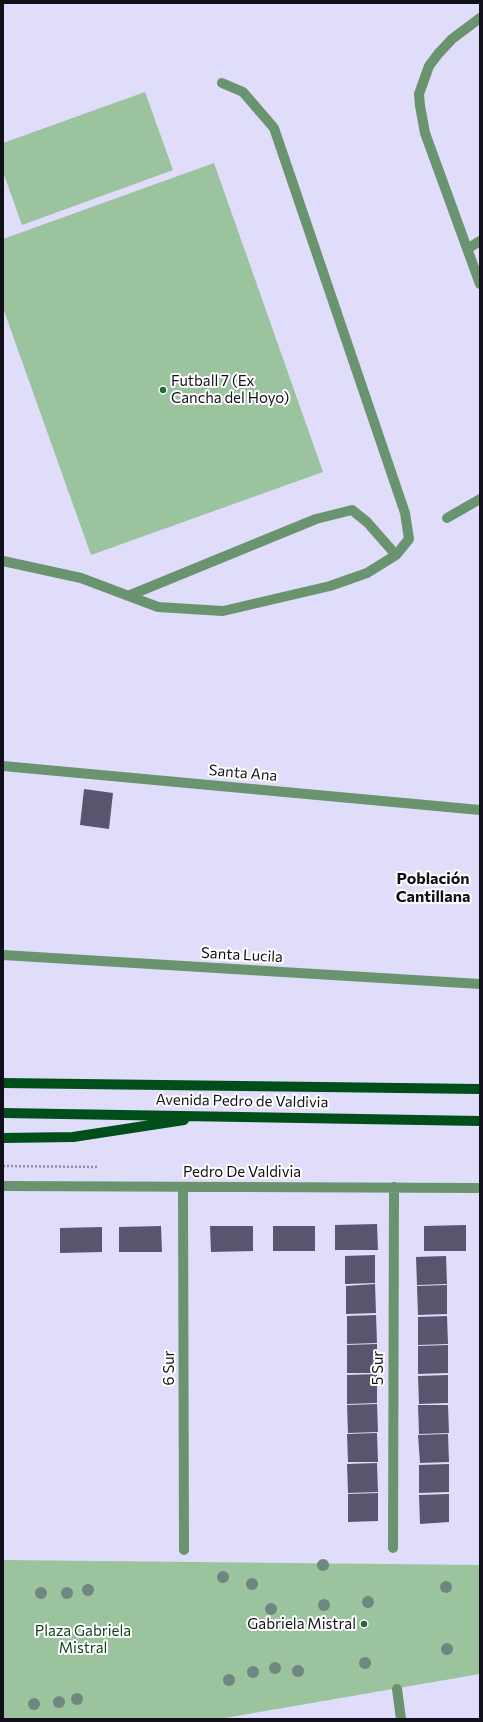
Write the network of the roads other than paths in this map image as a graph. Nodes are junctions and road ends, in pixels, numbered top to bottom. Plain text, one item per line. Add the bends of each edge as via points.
1 (480, 18) edge
2 (222, 83) dead end
3 (480, 241) edge
4 (467, 249) junction
5 (480, 284) edge
6 (480, 499) edge
7 (447, 518) dead end
8 (396, 555) junction
9 (3, 561) edge
10 (128, 596) junction
11 (3, 766) edge
12 (480, 810) edge
13 (3, 955) edge
14 (480, 984) edge
15 (3, 1083) edge
16 (480, 1089) edge
17 (3, 1114) edge
18 (212, 1116) junction
19 (480, 1121) edge
20 (3, 1138) edge
21 (3, 1186) edge
22 (183, 1187) junction
23 (394, 1187) junction
24 (480, 1188) edge
25 (393, 1548) dead end
26 (184, 1550) dead end
27 (397, 1689) dead end
28 (401, 1719) edge

1 - 4 street via 452,39 438,54 429,66 419,94 425,133
2 - 8 street via 243,92 274,128 405,513 409,539
3 - 4 street
4 - 5 street
6 - 7 street
8 - 10 street via 367,573 330,586 223,611 158,607
8 - 10 street via 367,522 352,510 316,519
9 - 10 street via 81,578
11 - 12 street, Santa Ana
13 - 14 street, Santa Lucila
15 - 16 main road, Avenida Pedro de Valdivia
17 - 18 main road, Avenida Pedro de Valdivia
18 - 19 main road, Avenida Pedro de Valdivia
18 - 20 main road via 73,1137
21 - 22 street, Pedro De Valdivia
22 - 23 street, Pedro De Valdivia
22 - 26 street, 6 Sur
23 - 24 street, Pedro De Valdivia
23 - 25 street, 5 Sur
27 - 28 street

